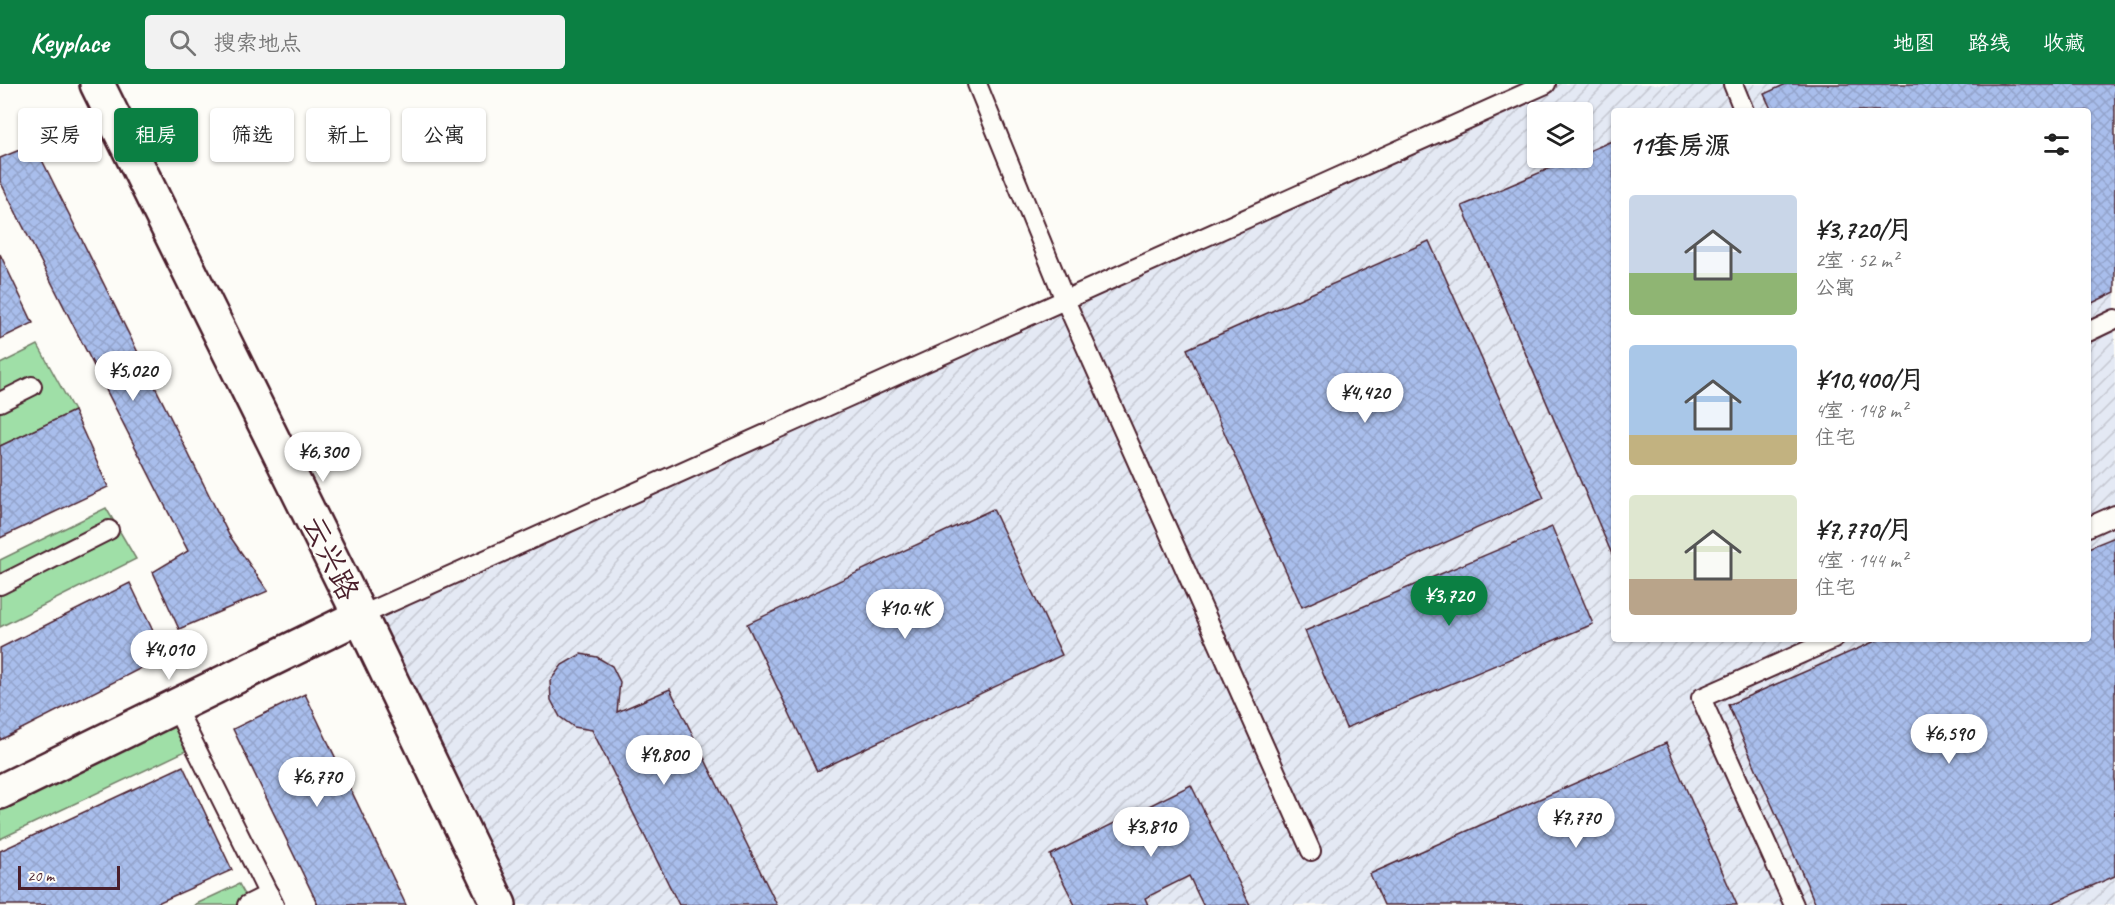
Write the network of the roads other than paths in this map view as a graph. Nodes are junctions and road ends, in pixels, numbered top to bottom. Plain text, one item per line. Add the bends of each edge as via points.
1 (97, 84) edge
2 (977, 84) edge
3 (1546, 84) edge
4 (1733, 84) edge
5 (1743, 108) edge
6 (1065, 300) junction
7 (2115, 319) edge
8 (2091, 331) edge
9 (32, 386) dead end
10 (0, 402) edge
11 (2115, 515) edge
12 (2091, 526) edge
13 (109, 530) dead end
14 (0, 585) edge
15 (360, 616) junction
16 (1827, 642) edge
17 (175, 706) junction
18 (0, 792) edge
19 (1311, 851) dead end
20 (271, 900) edge
21 (247, 905) edge
22 (499, 905) edge
23 (1794, 905) edge

1 - 15 main road, 云兴路
2 - 6 lane
3 - 6 lane
4 - 5 lane
6 - 15 lane
6 - 19 lane
7 - 8 lane
9 - 10 lane
11 - 12 lane
13 - 14 lane
15 - 17 main road
15 - 22 main road, 云兴路
16 - 23 lane via 1701,698
17 - 18 main road
17 - 20 lane
20 - 21 lane

